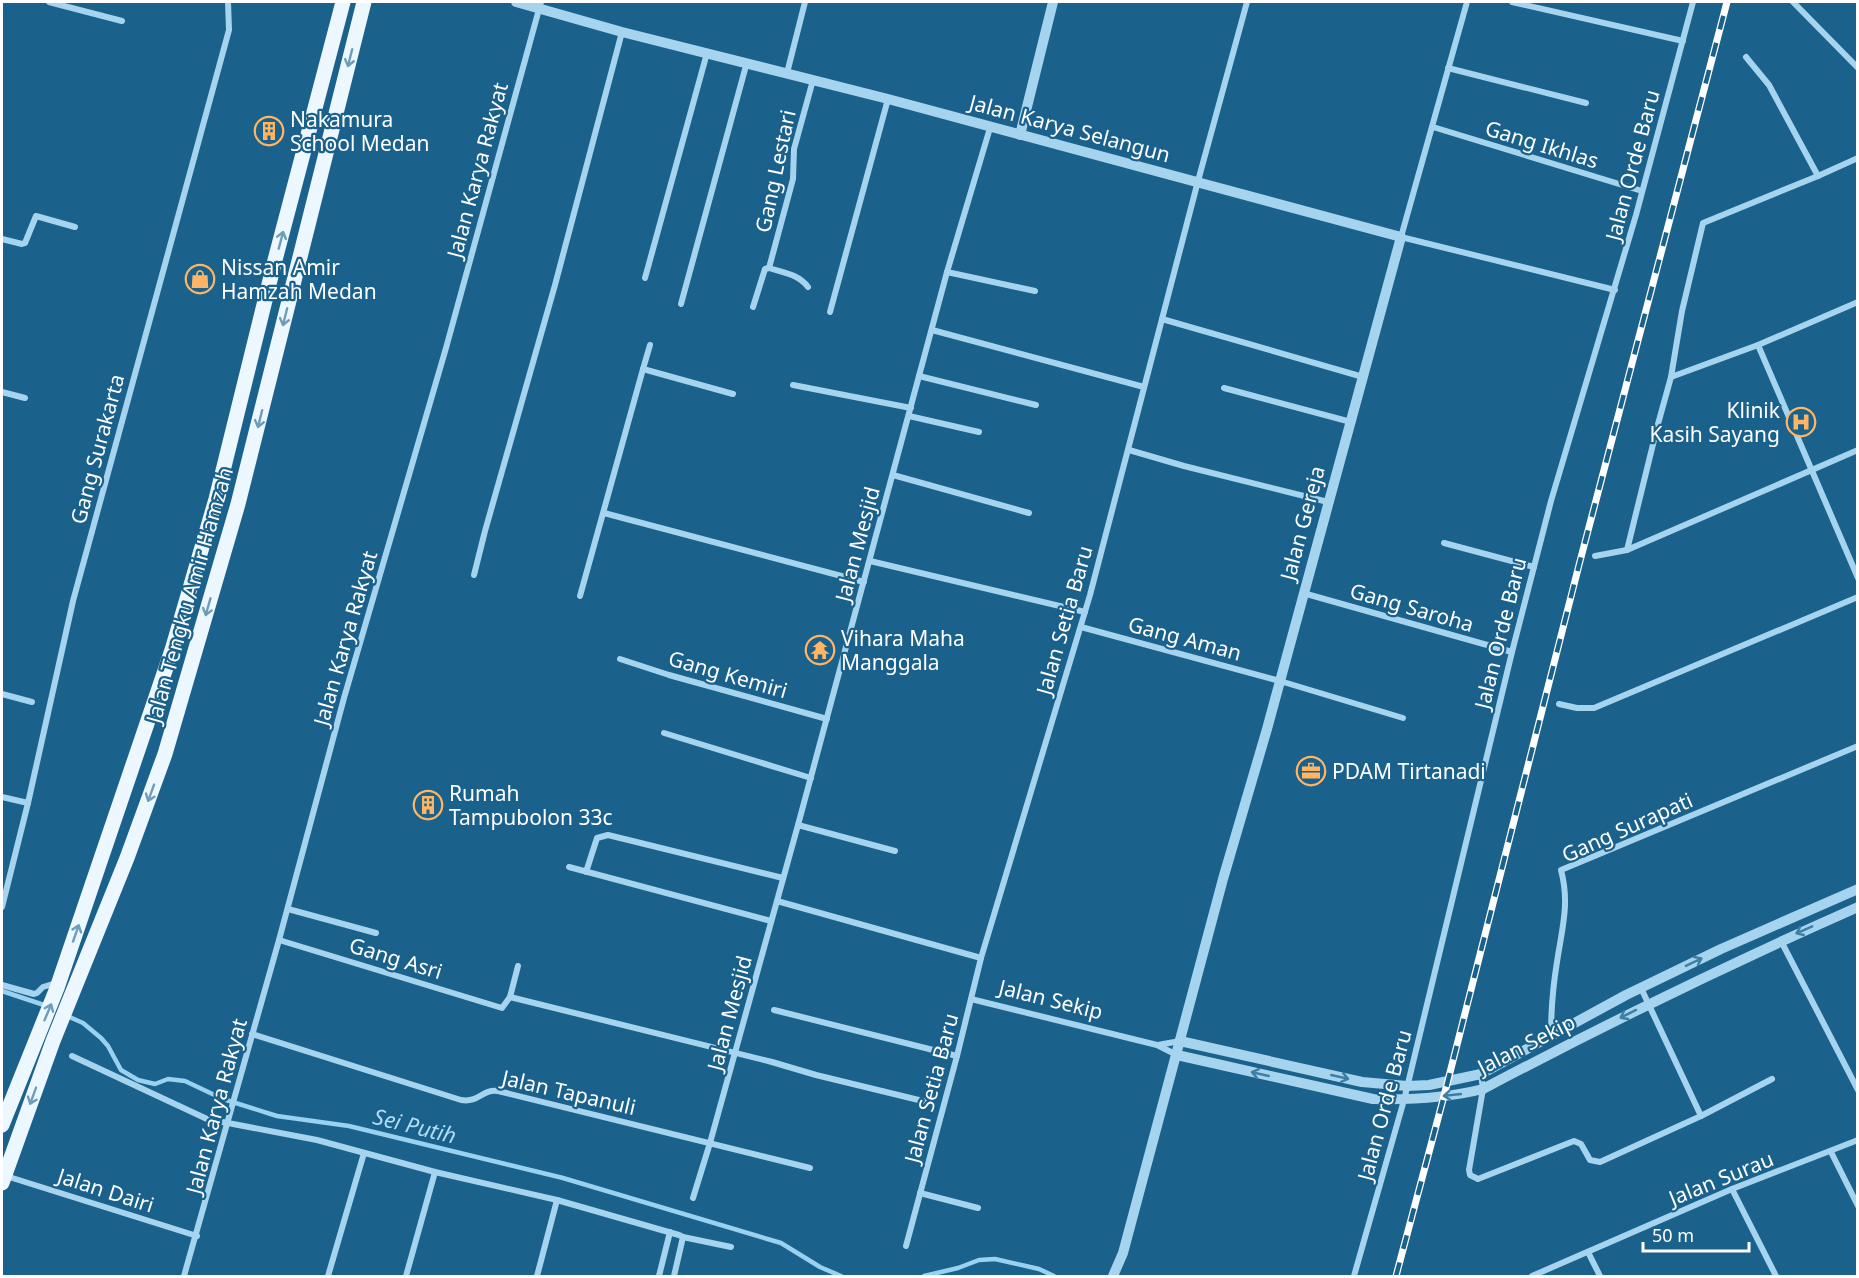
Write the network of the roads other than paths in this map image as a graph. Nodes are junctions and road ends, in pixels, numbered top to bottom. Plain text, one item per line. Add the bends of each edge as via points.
1 (49, 2) edge
2 (228, 2) edge
3 (343, 2) edge
4 (364, 2) edge
5 (516, 2) edge
6 (805, 2) edge
7 (1050, 2) edge
8 (1247, 2) edge
9 (1467, 2) edge
10 (1512, 2) edge
11 (1693, 2) edge
12 (1793, 2) edge
13 (540, 5) edge
14 (122, 21) dead end
15 (622, 32) junction
16 (1683, 41) junction
17 (707, 52) junction
18 (1746, 57) dead end
19 (747, 62) junction
20 (1448, 68) junction
21 (1857, 68) edge
22 (787, 73) junction
23 (813, 80) junction
24 (888, 99) junction
25 (1586, 104) dead end
26 (1433, 127) junction
27 (990, 128) junction
28 (1020, 135) junction
29 (1857, 158) edge
30 (1818, 176) junction
31 (1198, 181) junction
32 (1642, 191) junction
33 (75, 227) dead end
34 (1401, 237) junction
35 (2, 239) edge
36 (769, 268) junction
37 (947, 272) junction
38 (645, 278) dead end
39 (808, 287) dead end
40 (1615, 290) junction
41 (1035, 291) dead end
42 (1857, 302) edge
43 (681, 304) dead end
44 (753, 307) dead end
45 (830, 312) dead end
46 (1162, 319) junction
47 (932, 330) junction
48 (650, 345) dead end
49 (1758, 345) junction
50 (251, 358) junction
51 (274, 362) junction
52 (644, 369) junction
53 (920, 376) junction
54 (1363, 377) junction
55 (1671, 377) junction
56 (793, 384) dead end
57 (1144, 387) junction
58 (1224, 388) dead end
59 (2, 392) edge
60 (733, 394) dead end
61 (25, 398) dead end
62 (1036, 405) dead end
63 (911, 408) junction
64 (909, 416) junction
65 (1351, 422) junction
66 (979, 432) dead end
67 (1129, 450) junction
68 (1857, 450) edge
69 (1813, 471) junction
70 (893, 475) junction
71 (216, 500) junction
72 (1328, 502) junction
73 (238, 504) junction
74 (604, 513) junction
75 (1029, 513) dead end
76 (1444, 543) dead end
77 (1628, 550) junction
78 (1595, 556) dead end
79 (870, 561) junction
80 (1534, 567) junction
81 (474, 575) dead end
82 (1857, 578) edge
83 (864, 582) junction
84 (1304, 593) junction
85 (580, 596) dead end
86 (1857, 597) edge
87 (1086, 612) junction
88 (1081, 627) junction
89 (1512, 652) junction
90 (620, 659) dead end
91 (1280, 681) junction
92 (2, 694) edge
93 (32, 702) dead end
94 (1559, 704) dead end
95 (1403, 718) dead end
96 (827, 719) junction
97 (664, 733) dead end
98 (1857, 746) edge
99 (811, 778) junction
100 (2, 797) edge
101 (28, 803) junction
102 (798, 825) junction
103 (896, 851) dead end
104 (569, 867) dead end
105 (586, 872) junction
106 (5, 874) edge
107 (783, 878) junction
108 (1857, 889) edge
109 (777, 901) junction
110 (2, 907) edge
111 (1857, 907) edge
112 (288, 909) junction
113 (771, 921) junction
114 (375, 933) dead end
115 (279, 940) junction
116 (1780, 941) junction
117 (981, 958) junction
118 (518, 966) dead end
119 (2, 985) edge
120 (58, 985) junction
121 (1641, 988) junction
122 (510, 997) junction
123 (971, 999) junction
124 (1648, 1004) junction
125 (774, 1010) dead end
126 (252, 1034) junction
127 (1551, 1036) junction
128 (1180, 1041) junction
129 (1157, 1045) junction
130 (735, 1054) junction
131 (1177, 1055) junction
132 (72, 1056) dead end
133 (957, 1056) junction
134 (1481, 1074) junction
135 (1772, 1079) dead end
136 (1407, 1086) junction
137 (1483, 1089) junction
138 (1857, 1090) edge
139 (1404, 1100) junction
140 (931, 1103) dead end
141 (1701, 1116) junction
142 (229, 1121) junction
143 (2, 1125) edge
144 (1857, 1140) edge
145 (710, 1143) junction
146 (1831, 1152) junction
147 (364, 1153) junction
148 (810, 1168) dead end
149 (435, 1172) junction
150 (3, 1179) edge
151 (1732, 1189) junction
152 (920, 1193) junction
153 (693, 1198) dead end
154 (557, 1200) junction
155 (1857, 1206) edge
156 (978, 1208) dead end
157 (670, 1232) junction
158 (197, 1236) junction
159 (683, 1237) junction
160 (906, 1246) dead end
161 (731, 1247) dead end
162 (1588, 1252) junction
163 (184, 1276) edge
164 (328, 1276) edge
165 (406, 1276) edge
166 (537, 1276) edge
167 (659, 1276) edge
168 (674, 1276) edge
169 (1113, 1276) edge
170 (1354, 1276) edge
171 (1532, 1276) edge
172 (1600, 1276) edge
173 (1776, 1276) edge

1 - 14 street
2 - 101 street, Gang Surakarta via 229,30 73,601
50 -> 3 main road, Jalan Tengku Amir Hamzah
4 -> 51 main road, Jalan Tengku Amir Hamzah
5 - 13 street, Jalan Karya Selangun
6 - 22 street
7 - 28 street
8 - 31 street, Jalan Setia Baru
9 - 20 street, Jalan Gereja
10 - 16 street
11 - 16 street, Jalan Orde Baru
12 - 21 street
13 - 15 street, Jalan Karya Selangun
13 - 112 street, Jalan Karya Rakyat
15 - 17 street, Jalan Karya Selangun
15 - 81 street
16 - 32 street, Jalan Orde Baru
17 - 19 street, Jalan Karya Selangun
17 - 38 street
18 - 30 street via 1769,85
19 - 22 street, Jalan Karya Selangun
19 - 43 street
20 - 25 street
20 - 26 street, Jalan Gereja
22 - 23 street, Jalan Karya Selangun
23 - 24 street, Jalan Karya Selangun
23 - 36 street, Gang Lestari via 794,149 793,179
24 - 27 street, Jalan Karya Selangun
24 - 45 street
26 - 32 street, Gang Ikhlas
26 - 34 street, Jalan Gereja
27 - 28 street, Jalan Karya Selangun
27 - 37 street, Jalan Mesjid
28 - 31 street, Jalan Karya Selangun
29 - 30 street
30 - 55 street via 1703,223
31 - 34 street, Jalan Karya Selangun
31 - 46 street, Jalan Setia Baru
32 - 40 street, Jalan Orde Baru
33 - 35 street via 36,216 25,243
34 - 40 street, Jalan Karya Selangun
34 - 54 street, Jalan Gereja
36 - 39 street via 795,276
36 - 44 street, Gang Lestari
37 - 41 street
37 - 47 street, Jalan Mesjid
40 - 80 street, Jalan Orde Baru
42 - 49 street
46 - 54 street
46 - 57 street, Jalan Setia Baru
47 - 53 street, Jalan Mesjid
47 - 57 street
48 - 52 street
49 - 55 street
49 - 69 street
50 - 51 main road
50 - 71 main road, Jalan Tengku Amir Hamzah
51 -> 73 main road, Jalan Tengku Amir Hamzah
52 - 60 street
52 - 74 street
53 - 62 street
53 - 63 street, Jalan Mesjid
54 - 65 street, Jalan Gereja
55 - 77 street
56 - 63 street
57 - 67 street, Jalan Setia Baru
58 - 65 street
59 - 61 street
63 - 64 street, Jalan Mesjid
64 - 66 street
64 - 70 street, Jalan Mesjid
65 - 72 street, Jalan Gereja
67 - 72 street
67 - 87 street, Jalan Setia Baru
68 - 69 street
69 - 77 street
69 - 82 street
70 - 75 street
70 - 79 street, Jalan Mesjid
71 - 73 main road
120 -> 71 main road, Jalan Tengku Amir Hamzah via 172,650
72 - 84 street, Jalan Gereja
73 -> 150 main road, Jalan Tengku Amir Hamzah via 165,754
74 - 83 street
74 - 85 street
76 - 80 street
77 - 78 street
79 - 83 street, Jalan Mesjid
79 - 87 street
80 - 89 street, Jalan Orde Baru
83 - 96 street, Jalan Mesjid
84 - 89 street, Gang Saroha
84 - 91 street, Jalan Gereja
86 - 94 street via 1594,708
87 - 88 street, Jalan Setia Baru
88 - 91 street, Gang Aman
88 - 117 street, Jalan Setia Baru
89 - 136 street, Jalan Orde Baru
90 - 96 street, Gang Kemiri
91 - 95 street, Gang Aman
91 - 128 street, Jalan Gereja
92 - 93 street
96 - 99 street, Jalan Mesjid
97 - 99 street
98 - 127 street, Gang Surapati via 1561,870 1566,904 1551,1007
99 - 102 street, Jalan Mesjid
100 - 101 street
101 - 106 street, Gang Surakarta
102 - 103 street
102 - 107 street, Jalan Mesjid
104 - 105 street
105 - 107 street via 597,838 608,836
105 - 113 street
106 - 110 street, Gang Surakarta
107 - 109 street, Jalan Mesjid
121 -> 108 street, Jalan Sekip
109 - 113 street, Jalan Mesjid
109 - 117 street
111 -> 116 street, Jalan Sekip
112 - 114 street
112 - 115 street, Jalan Karya Rakyat
113 - 130 street, Jalan Mesjid
115 - 122 street, Gang Asri via 502,1008
115 - 126 street, Jalan Karya Rakyat
116 - 124 street, Jalan Sekip
116 - 138 street
117 - 123 street, Jalan Setia Baru
118 - 122 street
119 - 120 street via 31,994
143 -> 120 main road, Jalan Tengku Amir Hamzah
121 - 124 street
121 - 127 street, Jalan Sekip
122 - 130 street
123 - 129 street, Jalan Sekip
123 - 133 street, Jalan Setia Baru
124 -> 137 street, Jalan Sekip
124 - 141 street
125 - 133 street
126 - 142 street, Jalan Karya Rakyat
126 - 145 street, Jalan Tapanuli via 461,1100 474,1101 488,1091 498,1090
127 - 134 street, Jalan Sekip
128 - 129 street, Jalan Sekip
128 - 131 street, Jalan Gereja
128 -> 136 street, Jalan Sekip via 1362,1082
129 - 131 street, Jalan Sekip
130 - 140 street
130 - 145 street, Jalan Mesjid
139 -> 131 street, Jalan Sekip via 1372,1099
131 - 169 street, Jalan Gereja via 1123,1253
132 - 142 street via 207,1119
133 - 152 street, Jalan Setia Baru
134 - 136 street, Jalan Sekip
134 - 137 street
135 - 141 street
136 - 139 street, Jalan Orde Baru
137 -> 139 street, Jalan Sekip
137 - 141 street via 1469,1170 1478,1179 1574,1141 1581,1144 1590,1160 1600,1162
139 - 170 street, Jalan Orde Baru
142 - 147 street
142 - 158 street, Jalan Karya Rakyat
144 - 146 street, Jalan Surau
145 - 148 street, Jalan Tapanuli
145 - 153 street, Jalan Mesjid
146 - 151 street, Jalan Surau
146 - 155 street
147 - 149 street
147 - 164 street
149 - 154 street
149 - 165 street
150 - 158 street, Jalan Dairi
151 - 162 street, Jalan Surau
151 - 173 street
152 - 156 street
152 - 160 street, Jalan Setia Baru
154 - 157 street
154 - 166 street
157 - 159 street
157 - 167 street
158 - 163 street, Jalan Karya Rakyat
159 - 161 street
159 - 168 street
162 - 171 street, Jalan Surau
162 - 172 street

